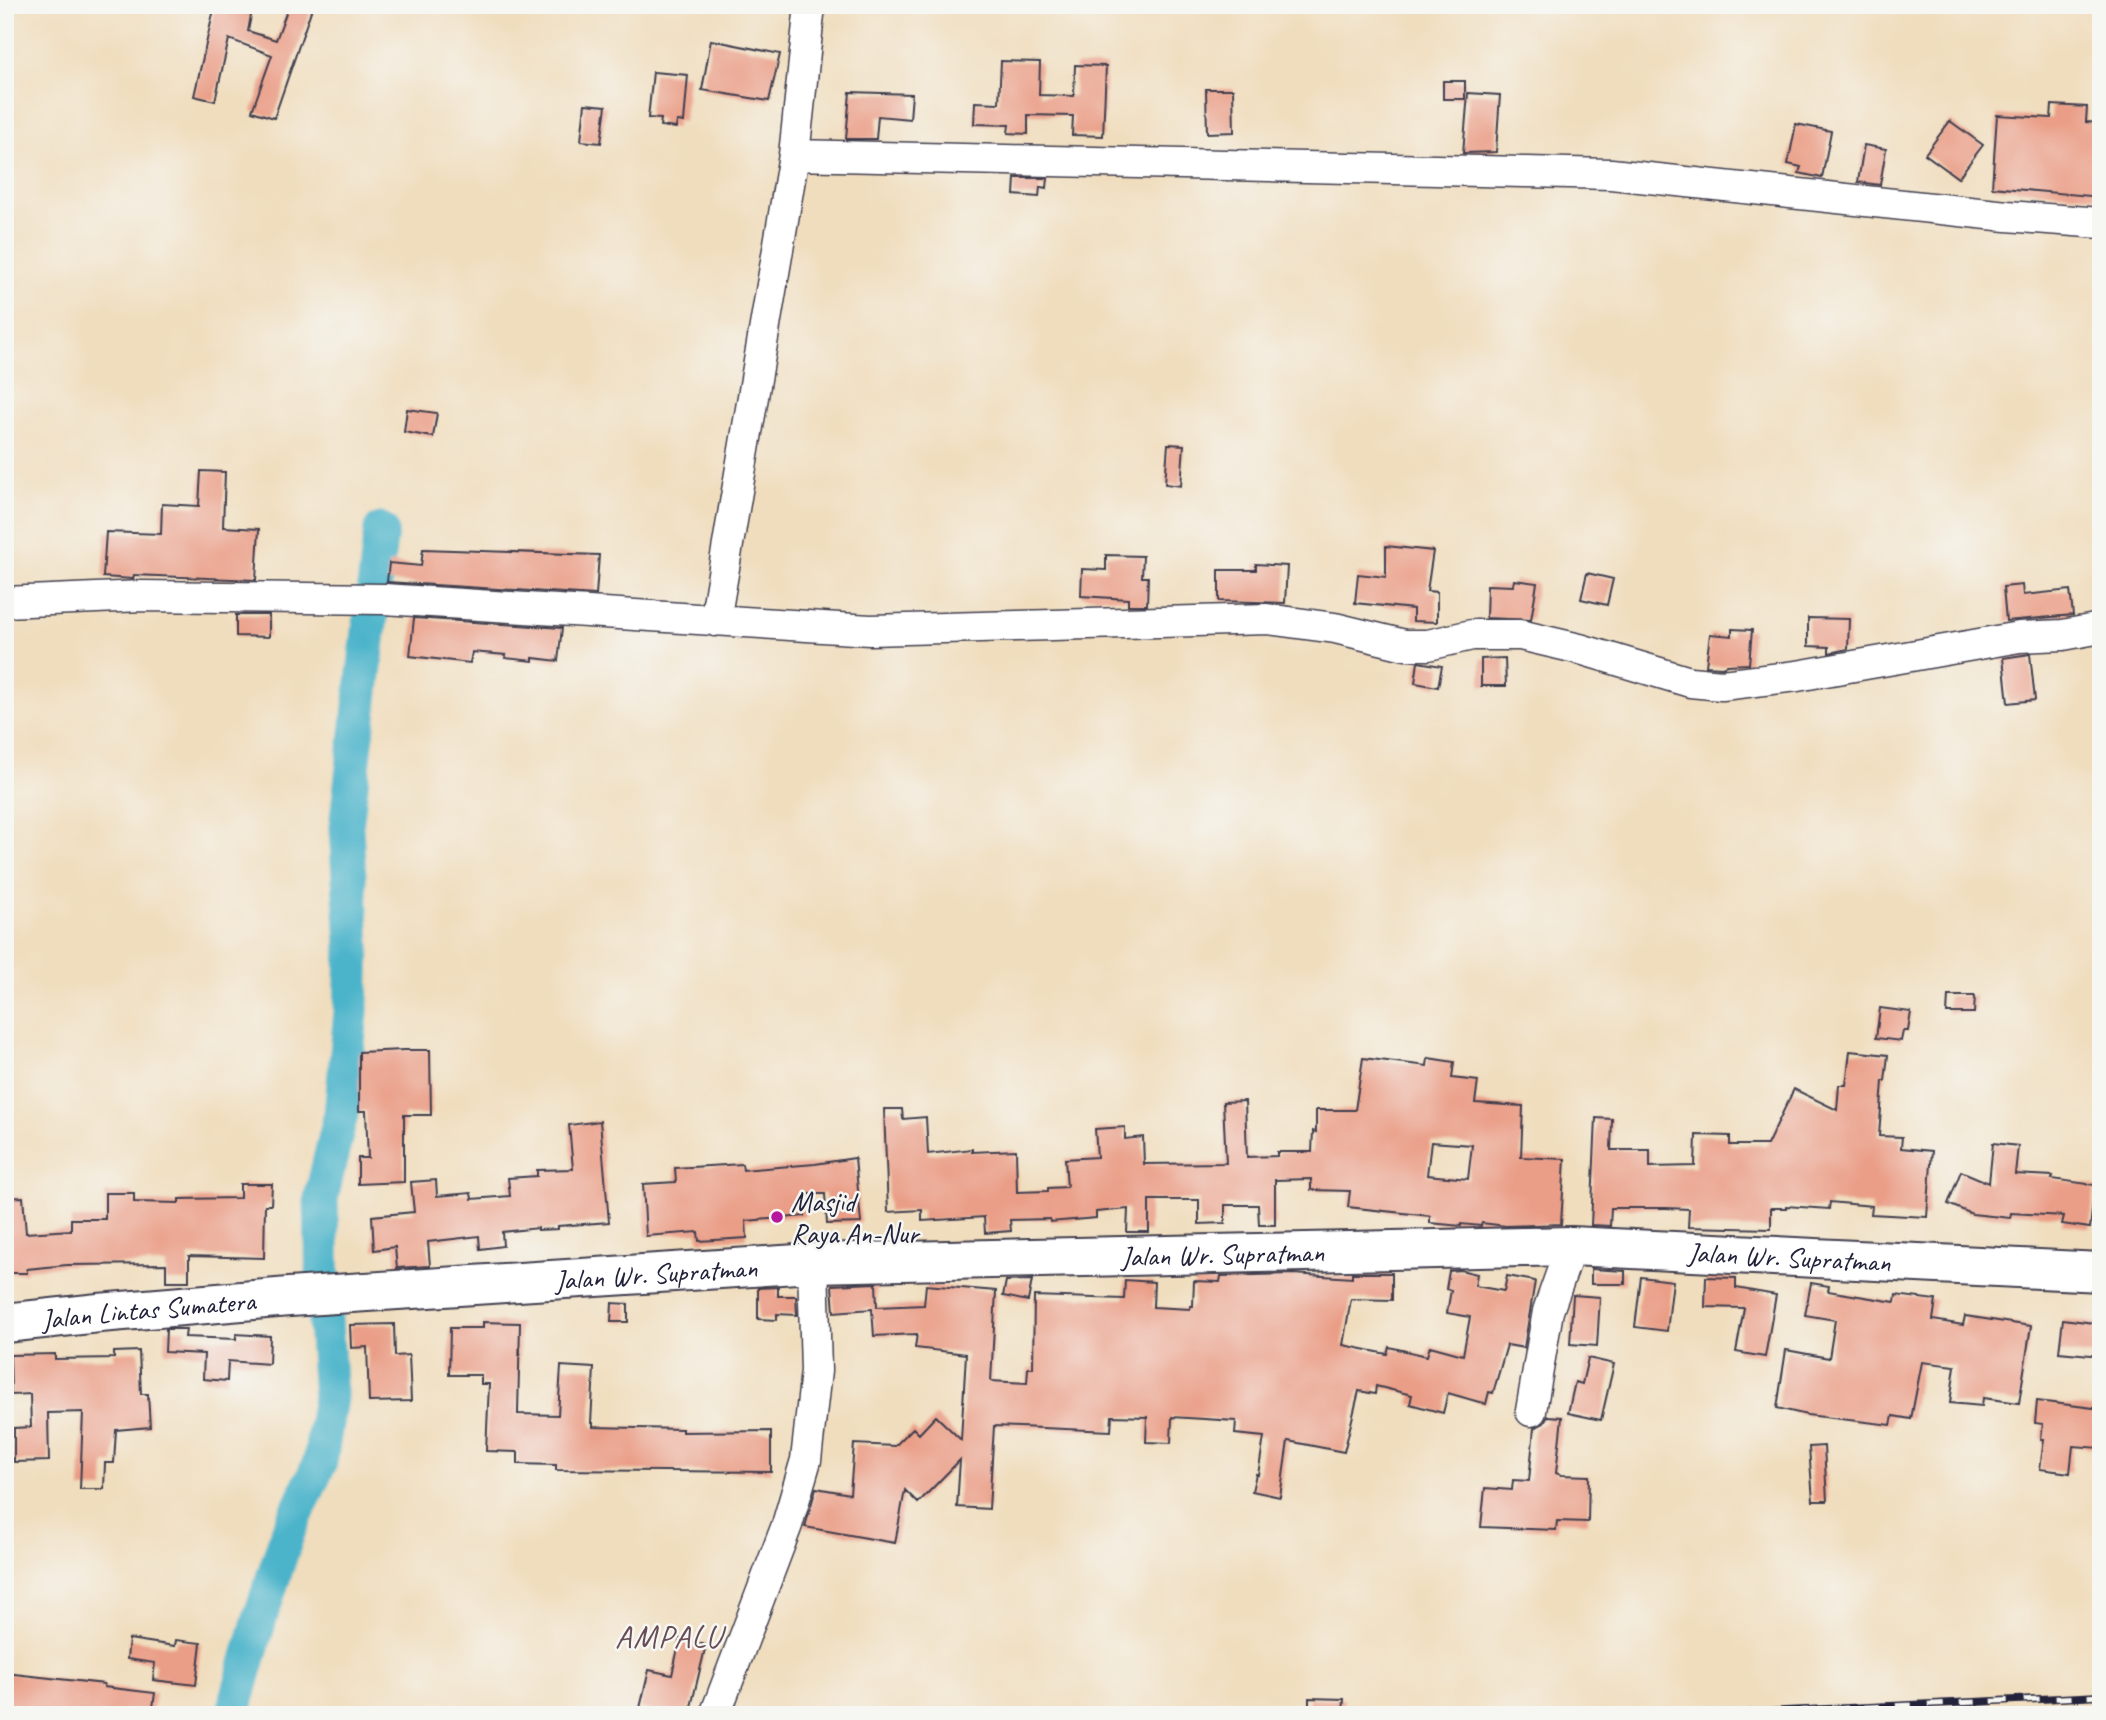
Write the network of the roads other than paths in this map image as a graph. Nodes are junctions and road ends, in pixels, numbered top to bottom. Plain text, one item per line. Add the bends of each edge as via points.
1 (810, 5) edge
2 (794, 155) junction
3 (2101, 223) edge
4 (5, 602) edge
5 (715, 621) junction
6 (2101, 628) edge
7 (1571, 1246) junction
8 (813, 1262) junction
9 (2101, 1272) edge
10 (289, 1297) joint
11 (5, 1323) edge
12 (1531, 1411) dead end
13 (715, 1715) edge

1 - 2 street
2 - 3 street via 1611,174
2 - 5 street
4 - 5 street via 142,596 373,598
5 - 6 street via 870,631 1267,619 1335,628 1405,645 1472,635 1520,635 1690,682 1722,685
7 - 8 main road, Jalan Wr. Supratman
7 - 9 main road, Jalan Wr. Supratman
7 - 12 street via 1548,1311
8 - 10 main road, Jalan Wr. Supratman
8 - 13 street via 816,1371 806,1460 787,1525
10 - 11 main road, Jalan Lintas Sumatera

